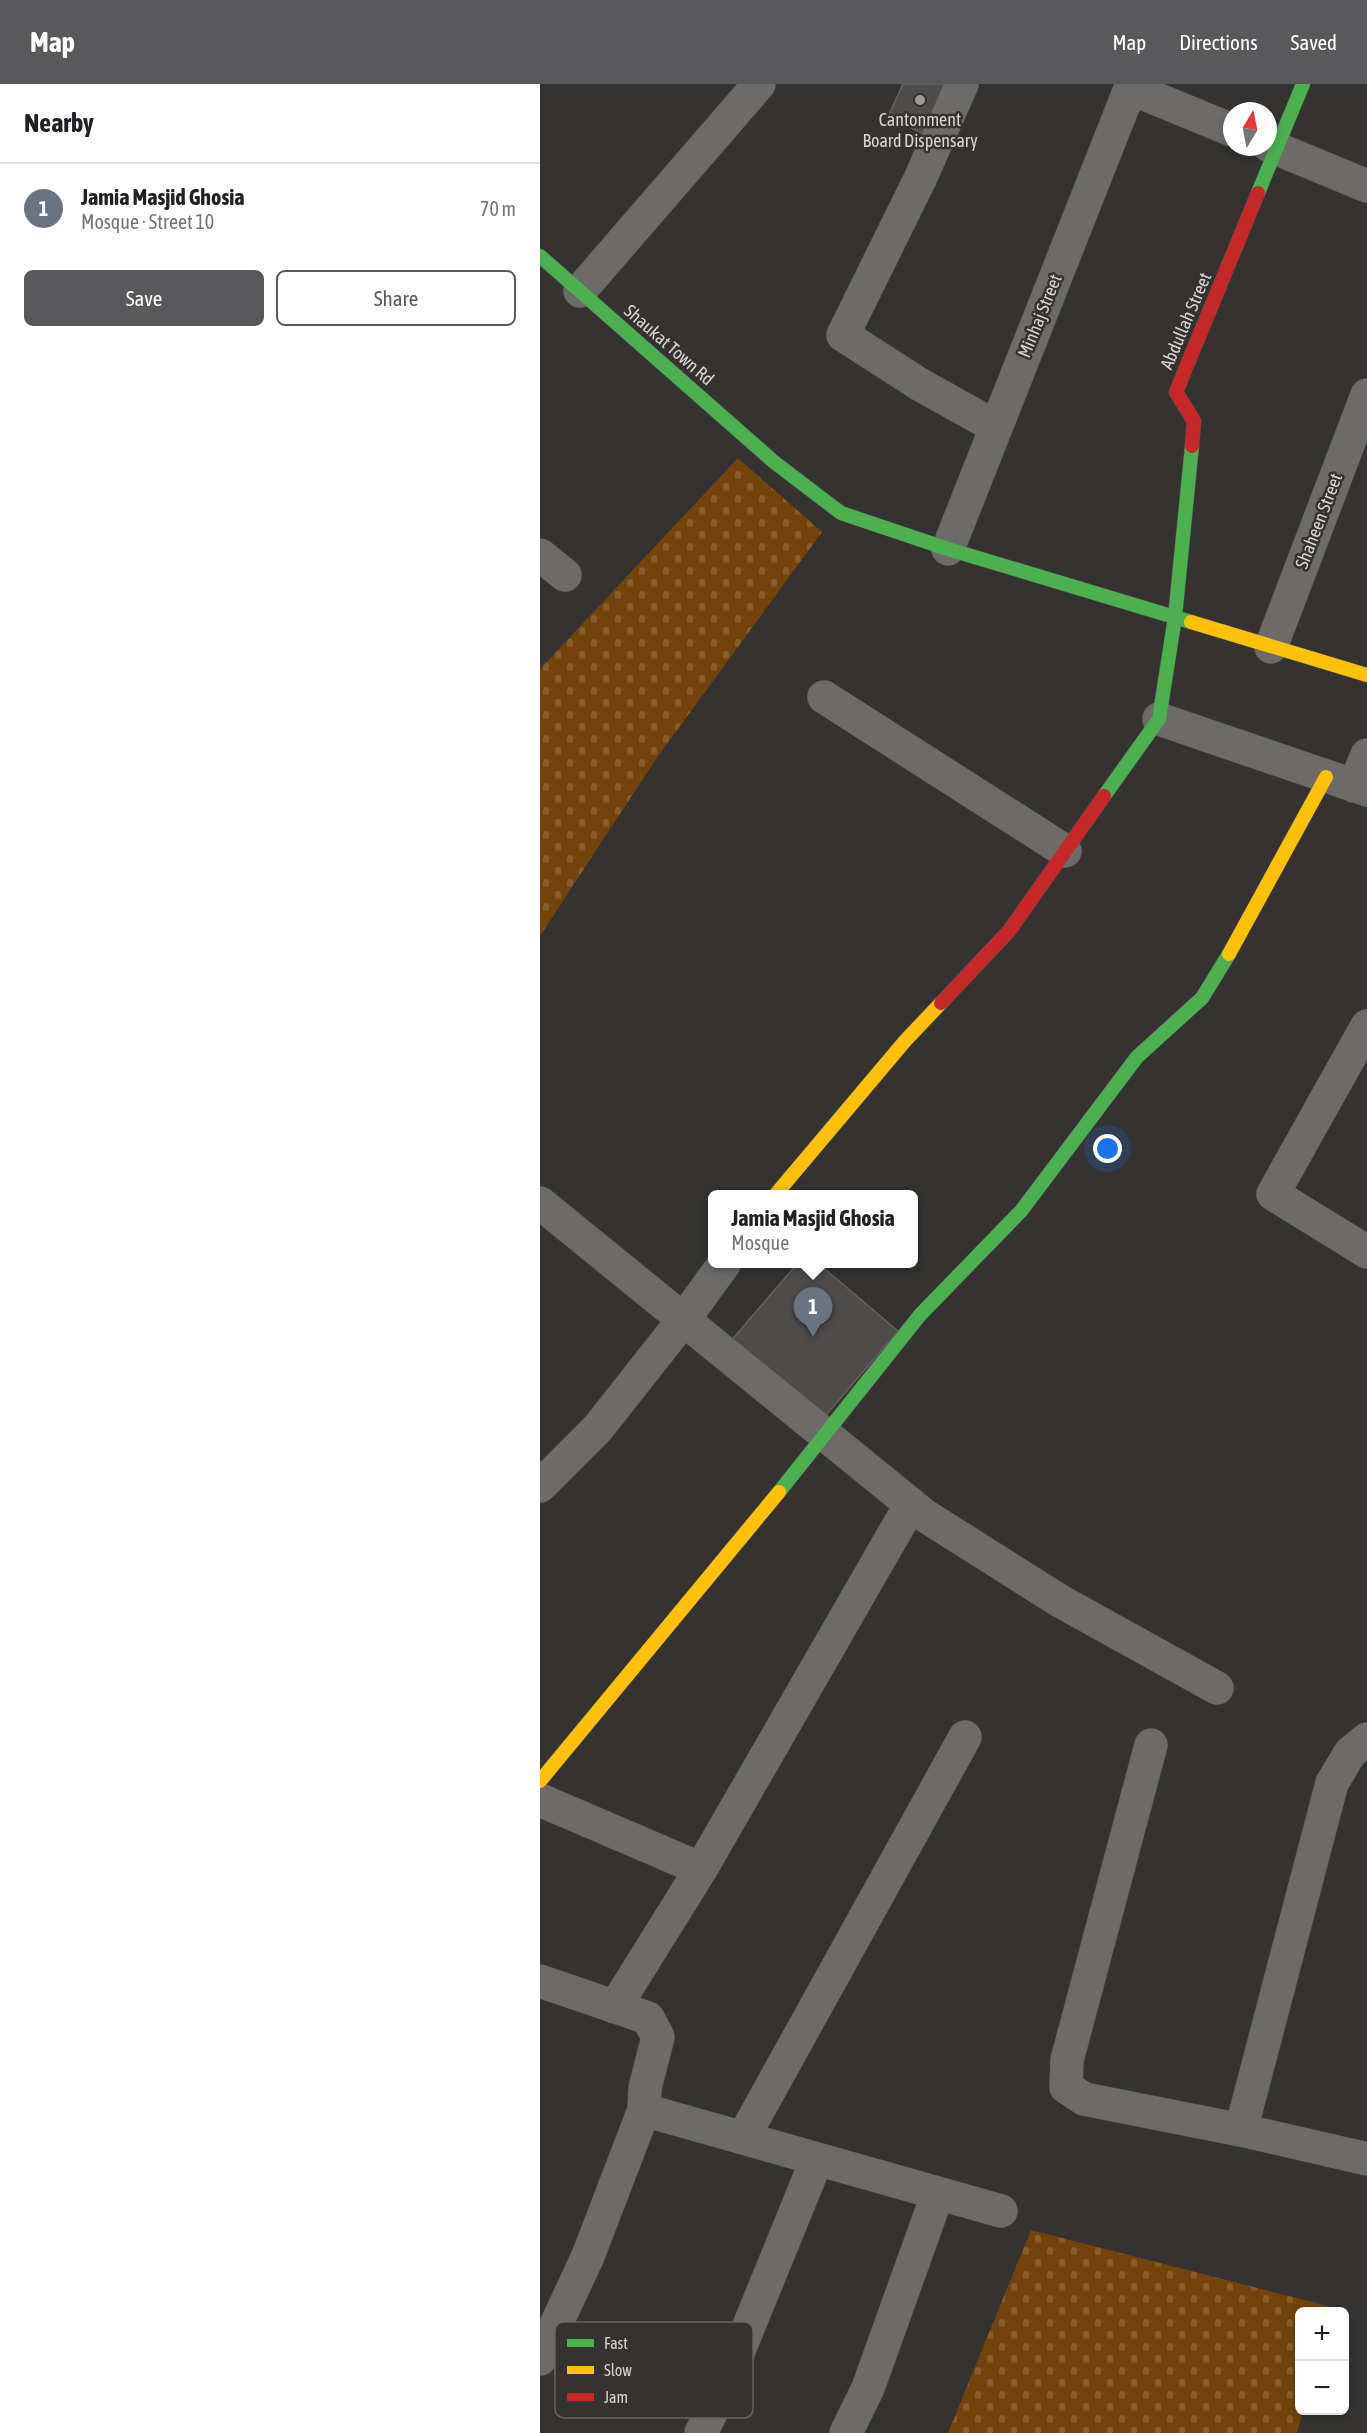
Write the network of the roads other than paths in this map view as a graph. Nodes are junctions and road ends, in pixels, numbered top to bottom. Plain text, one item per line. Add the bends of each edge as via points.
1 (759, 84) edge
2 (962, 84) edge
3 (1303, 84) edge
4 (1131, 86) edge
5 (1223, 126) edge
6 (1277, 139) edge
7 (1277, 149) edge
8 (1269, 156) edge
9 (1367, 186) edge
10 (540, 256) edge
11 (580, 291) junction
12 (1367, 395) edge
13 (996, 427) junction
14 (948, 549) junction
15 (1175, 617) junction
16 (1271, 647) junction
17 (1367, 675) edge
18 (824, 698) dead end
19 (1159, 718) junction
20 (1367, 755) edge
21 (1349, 785) edge
22 (1065, 851) junction
23 (1367, 1026) edge
24 (779, 1190) edge
25 (543, 1213) edge
26 (1367, 1252) edge
27 (720, 1268) edge
28 (684, 1319) junction
29 (826, 1435) junction
30 (540, 1486) edge
31 (911, 1504) junction
32 (1217, 1688) dead end
33 (965, 1737) dead end
34 (1367, 1739) edge
35 (1151, 1744) dead end
36 (540, 1781) edge
37 (540, 1800) edge
38 (701, 1869) junction
39 (540, 1981) edge
40 (615, 2007) junction
41 (644, 2110) junction
42 (1241, 2130) junction
43 (743, 2138) junction
44 (817, 2159) junction
45 (1367, 2159) edge
46 (938, 2193) junction
47 (1001, 2211) dead end
48 (557, 2322) edge
49 (751, 2322) edge
50 (555, 2327) edge
51 (540, 2359) edge
52 (708, 2418) edge
53 (701, 2433) edge
54 (846, 2433) edge

1 - 11 street
2 - 13 street via 843,334 919,384
3 - 6 street, Abdullah Street
4 - 5 street
4 - 13 street, Minhaj Street
7 - 9 street
8 - 15 street, Abdullah Street via 1176,392 1194,421
10 - 11 street, Shaukat Town Rd
11 - 14 street, Shaukat Town Rd via 774,462 841,513
12 - 16 street, Shaheen Street
13 - 14 street, Minhaj Street
14 - 15 street, Shaukat Town Rd
15 - 16 street, Shaukat Town Rd
15 - 19 street
16 - 17 street, Shaukat Town Rd
18 - 22 street
19 - 21 street
19 - 22 street
20 - 21 street
21 - 29 street via 1247,923 1203,998 1137,1057 1021,1211 920,1316
22 - 24 street via 1009,931 905,1041
23 - 26 street via 1273,1194
25 - 28 street
27 - 28 street
28 - 29 street
28 - 30 street via 598,1428
29 - 31 street
29 - 36 street
31 - 32 street via 1060,1601
31 - 38 street
33 - 43 street
34 - 42 street via 1350,1753 1332,1783
35 - 42 street via 1067,2060 1066,2087 1084,2099
37 - 38 street
38 - 40 street
39 - 40 street
40 - 41 street via 648,2018 658,2037 645,2088
41 - 43 street
41 - 48 street via 588,2256
42 - 45 street
43 - 44 street
44 - 46 street
44 - 49 street
46 - 47 street
46 - 54 street via 868,2388
50 - 51 street
52 - 53 street

